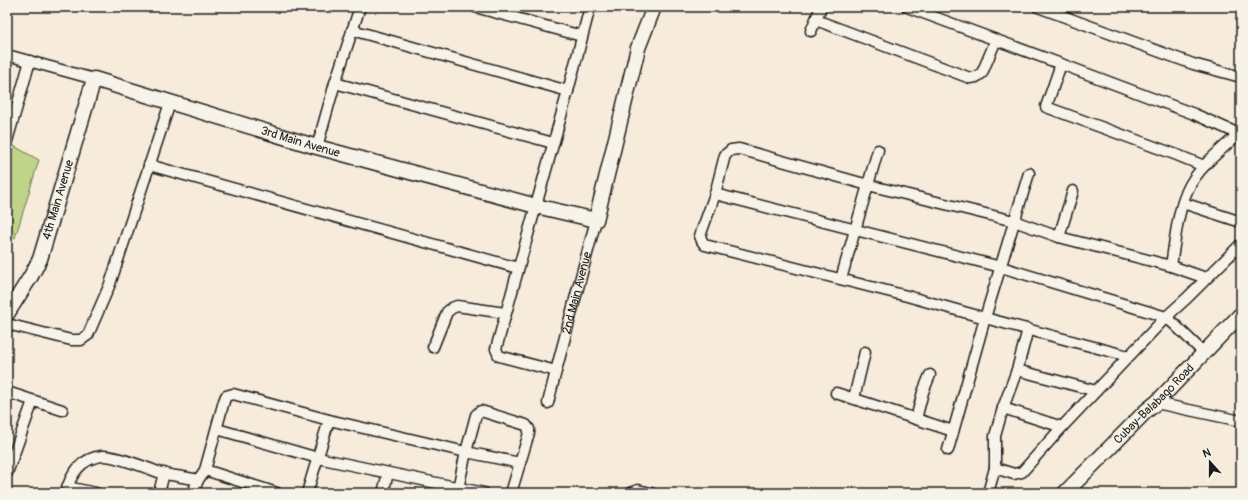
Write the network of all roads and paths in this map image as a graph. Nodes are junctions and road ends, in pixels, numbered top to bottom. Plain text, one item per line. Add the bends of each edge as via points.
1 (360, 7) edge
2 (475, 7) edge
3 (590, 7) edge
4 (654, 7) edge
5 (821, 7) edge
6 (907, 7) edge
7 (1038, 7) edge
8 (816, 20) junction
9 (352, 30) junction
10 (811, 31) dead end
11 (582, 36) junction
12 (996, 40) junction
13 (7, 55) edge
14 (30, 61) junction
15 (1061, 64) junction
16 (1241, 77) edge
17 (94, 79) junction
18 (335, 83) junction
19 (568, 91) junction
20 (170, 102) junction
21 (1240, 133) edge
22 (8, 134) edge
23 (553, 143) junction
24 (317, 147) junction
25 (878, 150) dead end
26 (150, 165) junction
27 (1204, 166) junction
28 (1029, 173) dead end
29 (868, 185) junction
30 (1073, 191) dead end
31 (715, 194) junction
32 (1183, 203) junction
33 (536, 206) junction
34 (596, 220) junction
35 (1014, 221) junction
36 (1241, 222) edge
37 (856, 230) junction
38 (1059, 237) junction
39 (1241, 244) edge
40 (1171, 266) junction
41 (1001, 267) junction
42 (518, 268) junction
43 (1206, 278) junction
44 (841, 279) junction
45 (505, 313) junction
46 (7, 314) edge
47 (1241, 314) edge
48 (1166, 317) junction
49 (985, 318) junction
50 (7, 324) edge
51 (1028, 329) junction
52 (433, 347) dead end
53 (865, 352) dead end
54 (1204, 353) junction
55 (1128, 356) junction
56 (1017, 370) junction
57 (556, 371) junction
58 (930, 375) dead end
59 (1096, 391) junction
60 (7, 392) edge
61 (836, 393) dead end
62 (854, 398) junction
63 (33, 401) junction
64 (548, 403) dead end
65 (1156, 403) junction
66 (1003, 408) junction
67 (62, 410) dead end
68 (916, 419) junction
69 (329, 420) junction
70 (1241, 421) edge
71 (1062, 427) junction
72 (217, 429) junction
73 (953, 431) junction
74 (948, 450) dead end
75 (466, 452) junction
76 (318, 458) junction
77 (9, 461) edge
78 (520, 464) junction
79 (995, 468) junction
80 (205, 470) junction
81 (7, 473) edge
82 (388, 473) junction
83 (164, 474) junction
84 (198, 480) junction
85 (66, 490) edge
86 (458, 490) edge
87 (96, 493) edge
88 (159, 493) edge
89 (193, 493) edge
90 (278, 493) edge
91 (308, 493) edge
92 (383, 493) edge
93 (484, 493) edge
94 (511, 493) edge
95 (630, 493) edge
96 (651, 493) edge
97 (988, 493) edge
98 (1065, 493) edge

1 - 9 street
2 - 11 street
3 - 11 street
4 - 34 street, 2nd Main Avenue via 638,48
5 - 8 street
6 - 12 street
7 - 16 street via 1193,64
8 - 10 street
8 - 12 street via 970,78 982,73
9 - 18 street
9 - 19 street
11 - 19 street
12 - 15 street
13 - 14 street, 3rd Main Avenue
14 - 17 street, 3rd Main Avenue
14 - 22 street
15 - 21 street
15 - 27 street via 1046,106
17 - 20 street, 3rd Main Avenue
17 - 46 street, 4th Main Avenue via 40,259
18 - 23 street
18 - 24 street
19 - 23 street
20 - 24 street, 3rd Main Avenue
20 - 26 street
21 - 27 street
23 - 33 street
24 - 33 street, 3rd Main Avenue
25 - 29 street
26 - 42 street
26 - 50 street via 110,284 88,335 81,340 71,340
27 - 32 street via 1188,189
28 - 35 street
29 - 31 street via 739,149 725,154
29 - 35 street
29 - 37 street
30 - 38 street
31 - 37 street
31 - 44 street via 700,236 705,245
32 - 36 street
32 - 40 street
33 - 34 street, 3rd Main Avenue
33 - 42 street
34 - 57 street, 2nd Main Avenue
35 - 38 street
35 - 41 street
37 - 41 street
37 - 44 street
38 - 40 street
39 - 43 street
40 - 43 street
41 - 48 street
41 - 49 street
42 - 45 street
43 - 48 street
44 - 49 street
45 - 52 street via 457,306 452,308 447,312
45 - 57 street via 496,349 499,356
47 - 54 street, Cubay-Balabago Road
48 - 54 street
48 - 55 street
49 - 51 street
49 - 73 street
51 - 55 street
51 - 56 street
53 - 62 street
54 - 65 street, Cubay-Balabago Road
55 - 59 street
56 - 59 street
56 - 66 street
57 - 64 street, 2nd Main Avenue
58 - 68 street
59 - 71 street
60 - 63 street
61 - 62 street
62 - 68 street
63 - 67 street
63 - 77 street via 23,433
65 - 70 street
65 - 98 street, Cubay-Balabago Road
66 - 71 street
66 - 79 street via 995,436
68 - 73 street
69 - 72 street via 233,394 226,396
69 - 75 street
69 - 76 street
71 - 79 street via 1022,472 1014,474
72 - 76 street
72 - 80 street
73 - 74 street
75 - 78 street
75 - 78 street via 476,415 481,412 526,425 529,429
75 - 86 street
76 - 82 street
76 - 91 street
77 - 81 street
78 - 94 street
79 - 97 street
80 - 84 street
80 - 90 street
82 - 86 street
82 - 92 street
83 - 84 street
83 - 85 street via 113,457 102,456 89,459 80,465 74,471
83 - 88 street
84 - 89 street
85 - 87 street
86 - 93 street
95 - 96 street via 638,490

